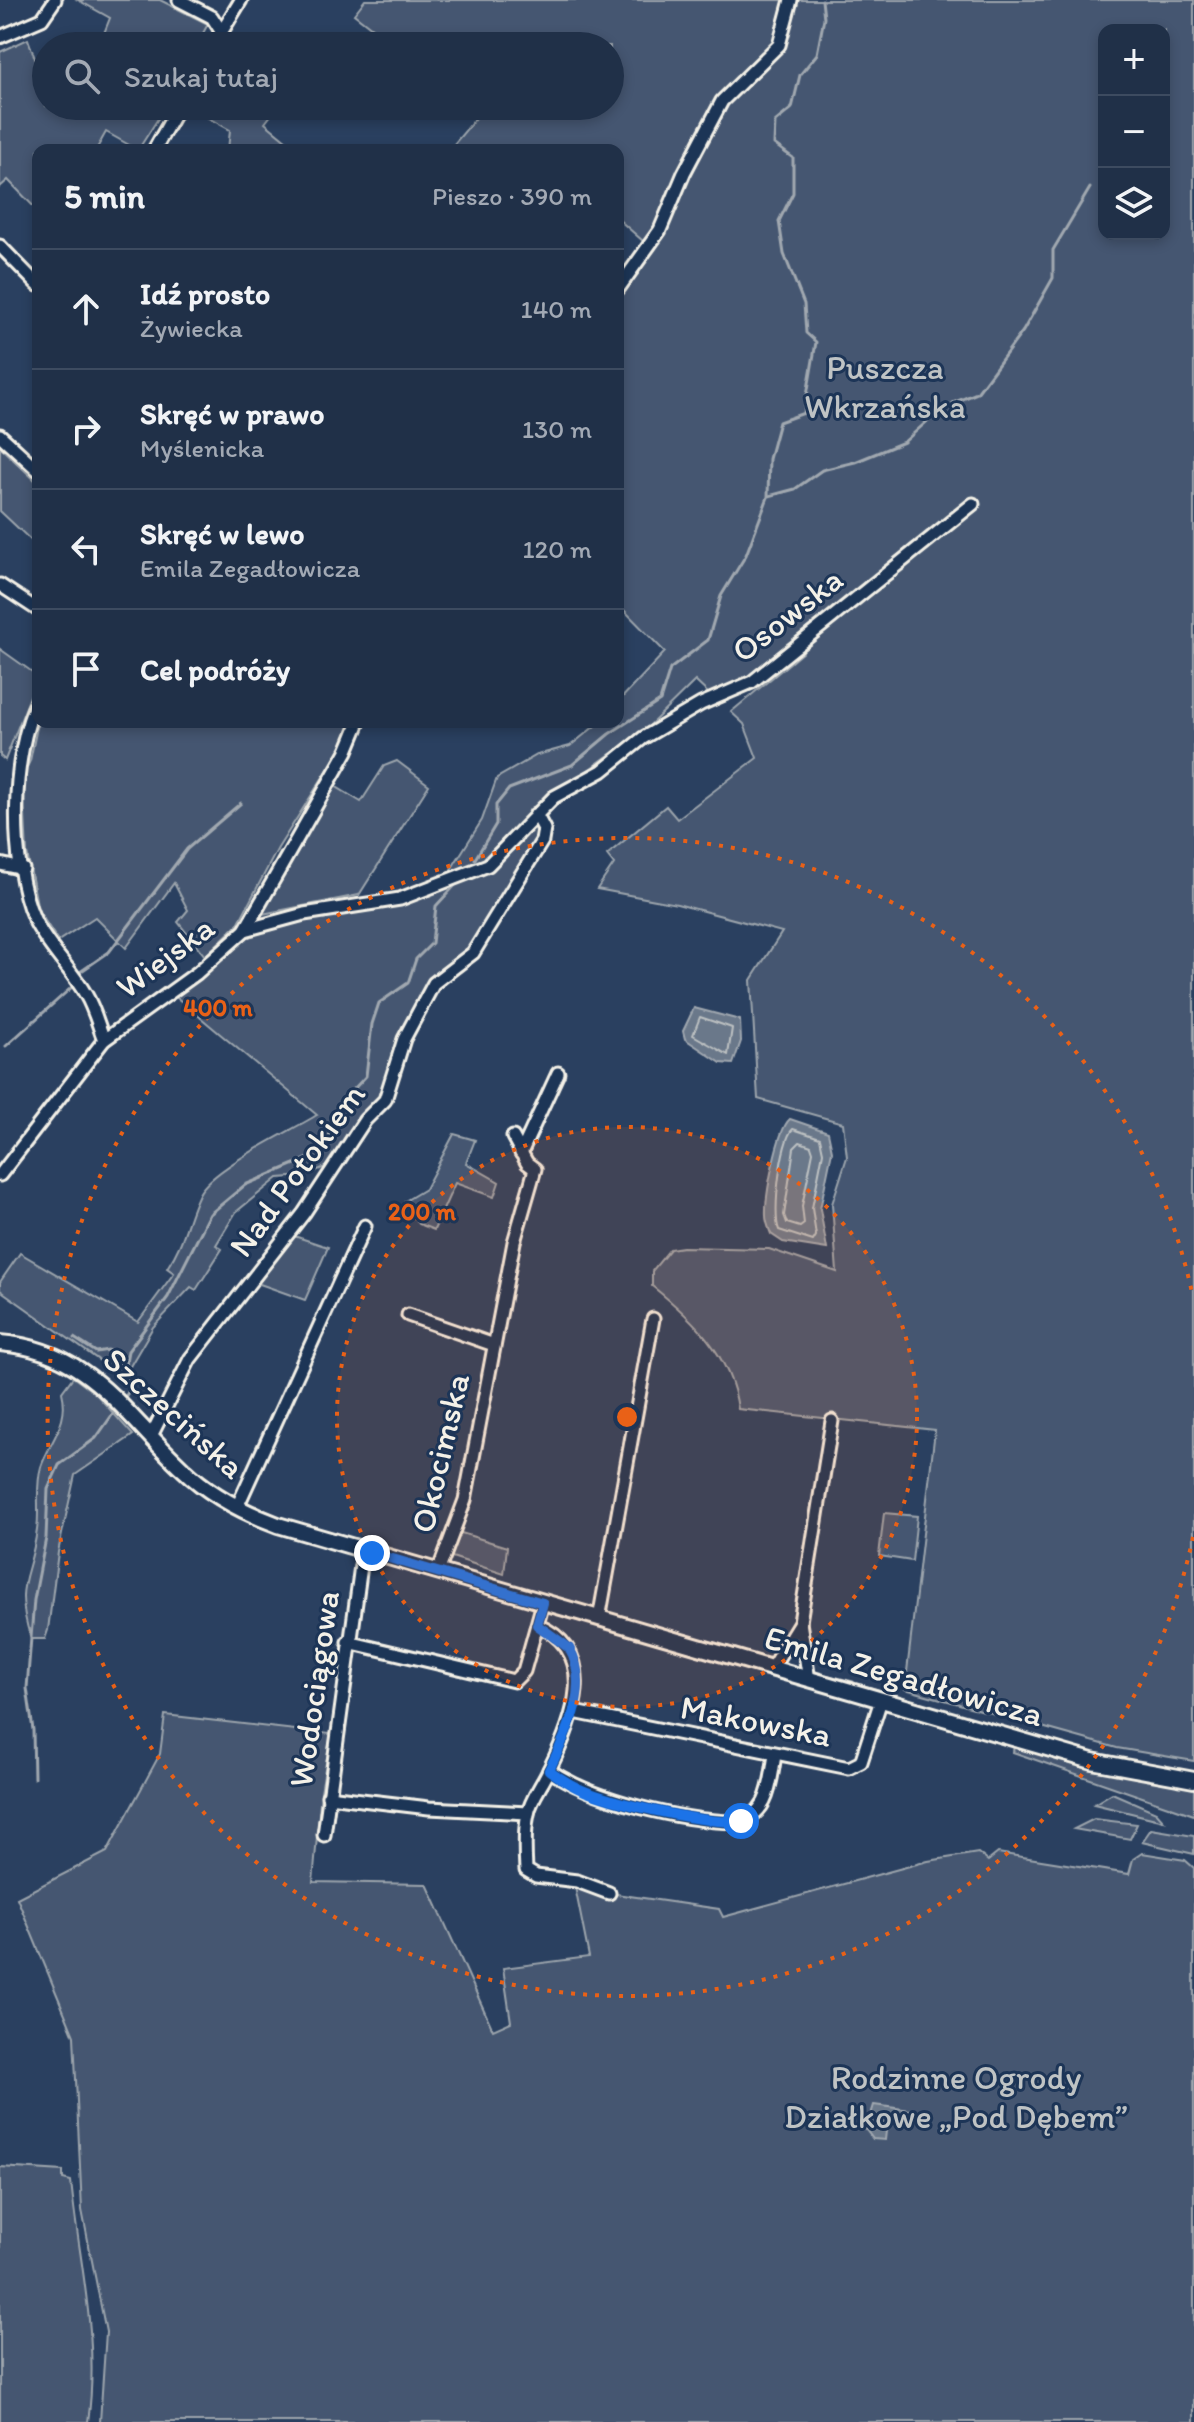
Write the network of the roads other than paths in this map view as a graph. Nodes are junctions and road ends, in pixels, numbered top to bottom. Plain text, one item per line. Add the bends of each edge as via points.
1 (55, 0) edge
2 (179, 0) edge
3 (241, 0) edge
4 (791, 0) edge
5 (221, 31) joint
6 (0, 37) edge
7 (171, 120) edge
8 (157, 144) edge
9 (0, 246) edge
10 (32, 279) edge
11 (624, 281) edge
12 (0, 435) edge
13 (32, 464) edge
14 (973, 504) dead end
15 (0, 585) edge
16 (32, 606) edge
17 (32, 713) edge
18 (357, 728) edge
19 (536, 814) junction
20 (0, 864) edge
21 (23, 869) junction
22 (245, 930) junction
23 (104, 1040) junction
24 (558, 1073) dead end
25 (513, 1137) dead end
26 (521, 1153) junction
27 (0, 1175) edge
28 (365, 1226) dead end
29 (408, 1315) dead end
30 (653, 1319) dead end
31 (0, 1343) edge
32 (494, 1345) junction
33 (832, 1421) dead end
34 (151, 1436) junction
35 (237, 1507) junction
36 (261, 1519) joint
37 (363, 1551) junction
38 (438, 1572) junction
39 (543, 1603) junction
40 (599, 1619) junction
41 (800, 1622) junction
42 (537, 1625) junction
43 (348, 1642) junction
44 (771, 1669) junction
45 (809, 1680) junction
46 (881, 1700) junction
47 (574, 1712) junction
48 (775, 1755) junction
49 (549, 1770) junction
50 (1194, 1780) edge
51 (328, 1796) junction
52 (528, 1813) junction
53 (324, 1835) dead end
54 (609, 1893) dead end

1 - 6 street via 42,19
2 - 5 street via 212,17
3 - 5 street
4 - 11 street via 779,45 722,101 660,230
7 - 8 street
9 - 10 street
12 - 13 street
14 - 19 street, Osowska via 752,682 643,738
15 - 16 street
17 - 21 street via 22,737 16,782
18 - 22 street, Wiejska
19 - 22 street, Osowska via 488,865 468,874 400,899 304,914
19 - 34 street, Nad Potokiem via 544,829 542,841 473,953 434,983 420,1006 385,1100 190,1359
20 - 21 street
21 - 23 street via 34,918 88,998
22 - 23 street, Wiejska via 208,965
23 - 27 street, Wiejska
24 - 26 street
25 - 26 street, Okocimska
26 - 32 street, Okocimska via 535,1169 534,1182 515,1239
28 - 35 street
29 - 32 street, Okocimska
30 - 40 street
31 - 34 main road, Szczecińska via 59,1356 89,1373
32 - 38 street, Okocimska via 465,1500
33 - 41 street
34 - 35 main road, Szczecińska via 201,1485
35 - 36 main road, Szczecińska
36 - 37 main road, Emila Zegadłowicza
37 - 38 main road, Emila Zegadłowicza
37 - 43 street, Wodociągowa
38 - 39 main road, Emila Zegadłowicza
39 - 40 main road, Emila Zegadłowicza
39 - 42 street
40 - 44 main road, Emila Zegadłowicza
41 - 44 street
41 - 45 street
42 - 43 street via 522,1676 510,1682
42 - 47 street via 572,1653
43 - 51 street, Wodociągowa
44 - 45 main road, Emila Zegadłowicza
45 - 46 main road, Emila Zegadłowicza
46 - 48 street, Makowska via 857,1766
46 - 50 main road, Emila Zegadłowicza via 1100,1763
47 - 48 street, Makowska
47 - 49 street
48 - 49 street via 764,1804 755,1815 735,1822 600,1796
49 - 52 street
51 - 52 street
51 - 53 street, Wodociągowa
52 - 54 street via 528,1873

